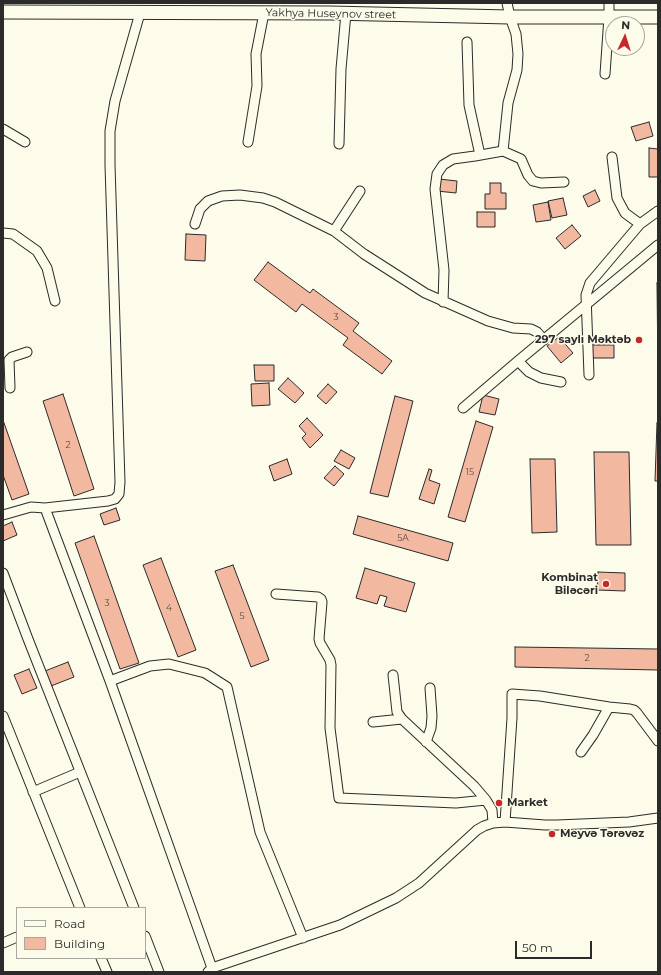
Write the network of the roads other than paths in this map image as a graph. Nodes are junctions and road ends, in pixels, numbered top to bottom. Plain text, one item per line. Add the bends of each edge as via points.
1 (507, 3) edge
2 (610, 3) edge
3 (3, 12) edge
4 (140, 13) junction
5 (264, 13) junction
6 (346, 14) junction
7 (510, 16) junction
8 (610, 16) edge
9 (605, 17) edge
10 (645, 17) edge
11 (658, 17) edge
12 (467, 42) dead end
13 (607, 56) edge
14 (605, 74) dead end
15 (3, 129) edge
16 (25, 142) dead end
17 (248, 142) dead end
18 (339, 144) dead end
19 (503, 151) junction
20 (480, 155) junction
21 (612, 157) dead end
22 (564, 182) dead end
23 (360, 191) dead end
24 (658, 211) edge
25 (194, 224) dead end
26 (640, 224) junction
27 (334, 231) junction
28 (3, 232) edge
29 (658, 245) edge
30 (55, 301) dead end
31 (443, 302) junction
32 (586, 304) junction
33 (544, 340) junction
34 (27, 352) dead end
35 (518, 361) junction
36 (589, 375) dead end
37 (560, 382) dead end
38 (10, 388) dead end
39 (463, 408) dead end
40 (45, 508) junction
41 (3, 515) edge
42 (3, 573) edge
43 (276, 594) dead end
44 (394, 675) dead end
45 (110, 681) junction
46 (430, 688) dead end
47 (609, 707) junction
48 (3, 716) edge
49 (402, 720) junction
50 (373, 722) dead end
51 (658, 741) edge
52 (426, 742) junction
53 (581, 752) dead end
54 (80, 772) junction
55 (33, 792) junction
56 (486, 800) junction
57 (658, 818) edge
58 (505, 822) junction
59 (493, 823) junction
60 (80, 907) edge
61 (134, 907) edge
62 (16, 937) edge
63 (303, 938) junction
64 (146, 939) edge
65 (3, 943) edge
66 (101, 959) edge
67 (210, 970) edge
68 (107, 972) edge
69 (159, 972) edge

1 - 7 street
2 - 8 street
3 - 4 street, Yakhya Huseynov street
4 - 5 street, Yakhya Huseynov street
4 - 40 street via 114,101 110,131 119,494 115,499 108,501
5 - 6 street, Yakhya Huseynov street
5 - 17 street via 256,54 257,86
6 - 7 street, Yakhya Huseynov street
6 - 18 street via 341,69
7 - 9 street, Yakhya Huseynov street
7 - 19 street via 516,34 518,54 508,103
10 - 11 street, Yakhya Huseynov street
12 - 20 street via 469,105
13 - 14 street
15 - 16 street
19 - 20 street
19 - 22 street via 520,159 533,181
20 - 31 street via 453,159 442,165 437,174 435,189 444,270
21 - 26 street via 617,198 624,212
23 - 27 street
24 - 26 street
25 - 27 street via 200,209 208,201 222,196 240,195 275,202
26 - 32 street via 590,283
27 - 31 street via 397,276
28 - 30 street via 13,234 37,251 47,268
29 - 32 street
31 - 33 street via 488,321 513,328 531,329
32 - 33 street
32 - 36 street
33 - 35 street
34 - 38 street via 9,360
35 - 37 street via 529,372 541,378
35 - 39 street
40 - 41 street via 32,507
40 - 45 street
42 - 54 street
43 - 56 street via 318,597 322,602 319,639 331,665 330,728 339,798 456,803
44 - 49 street via 397,712
45 - 63 street via 150,666 169,664 205,673 228,687 260,832
45 - 67 street
46 - 52 street via 432,716
47 - 51 street via 634,710
47 - 53 street
47 - 58 street via 512,694
48 - 55 street
49 - 50 street
49 - 52 street
52 - 56 street
54 - 55 street
54 - 61 street
55 - 60 street
56 - 59 street via 492,810
57 - 58 street via 557,825
58 - 59 street
59 - 63 street via 477,830 419,883 396,898 340,925
62 - 65 street
63 - 67 street
64 - 69 street
66 - 68 street

